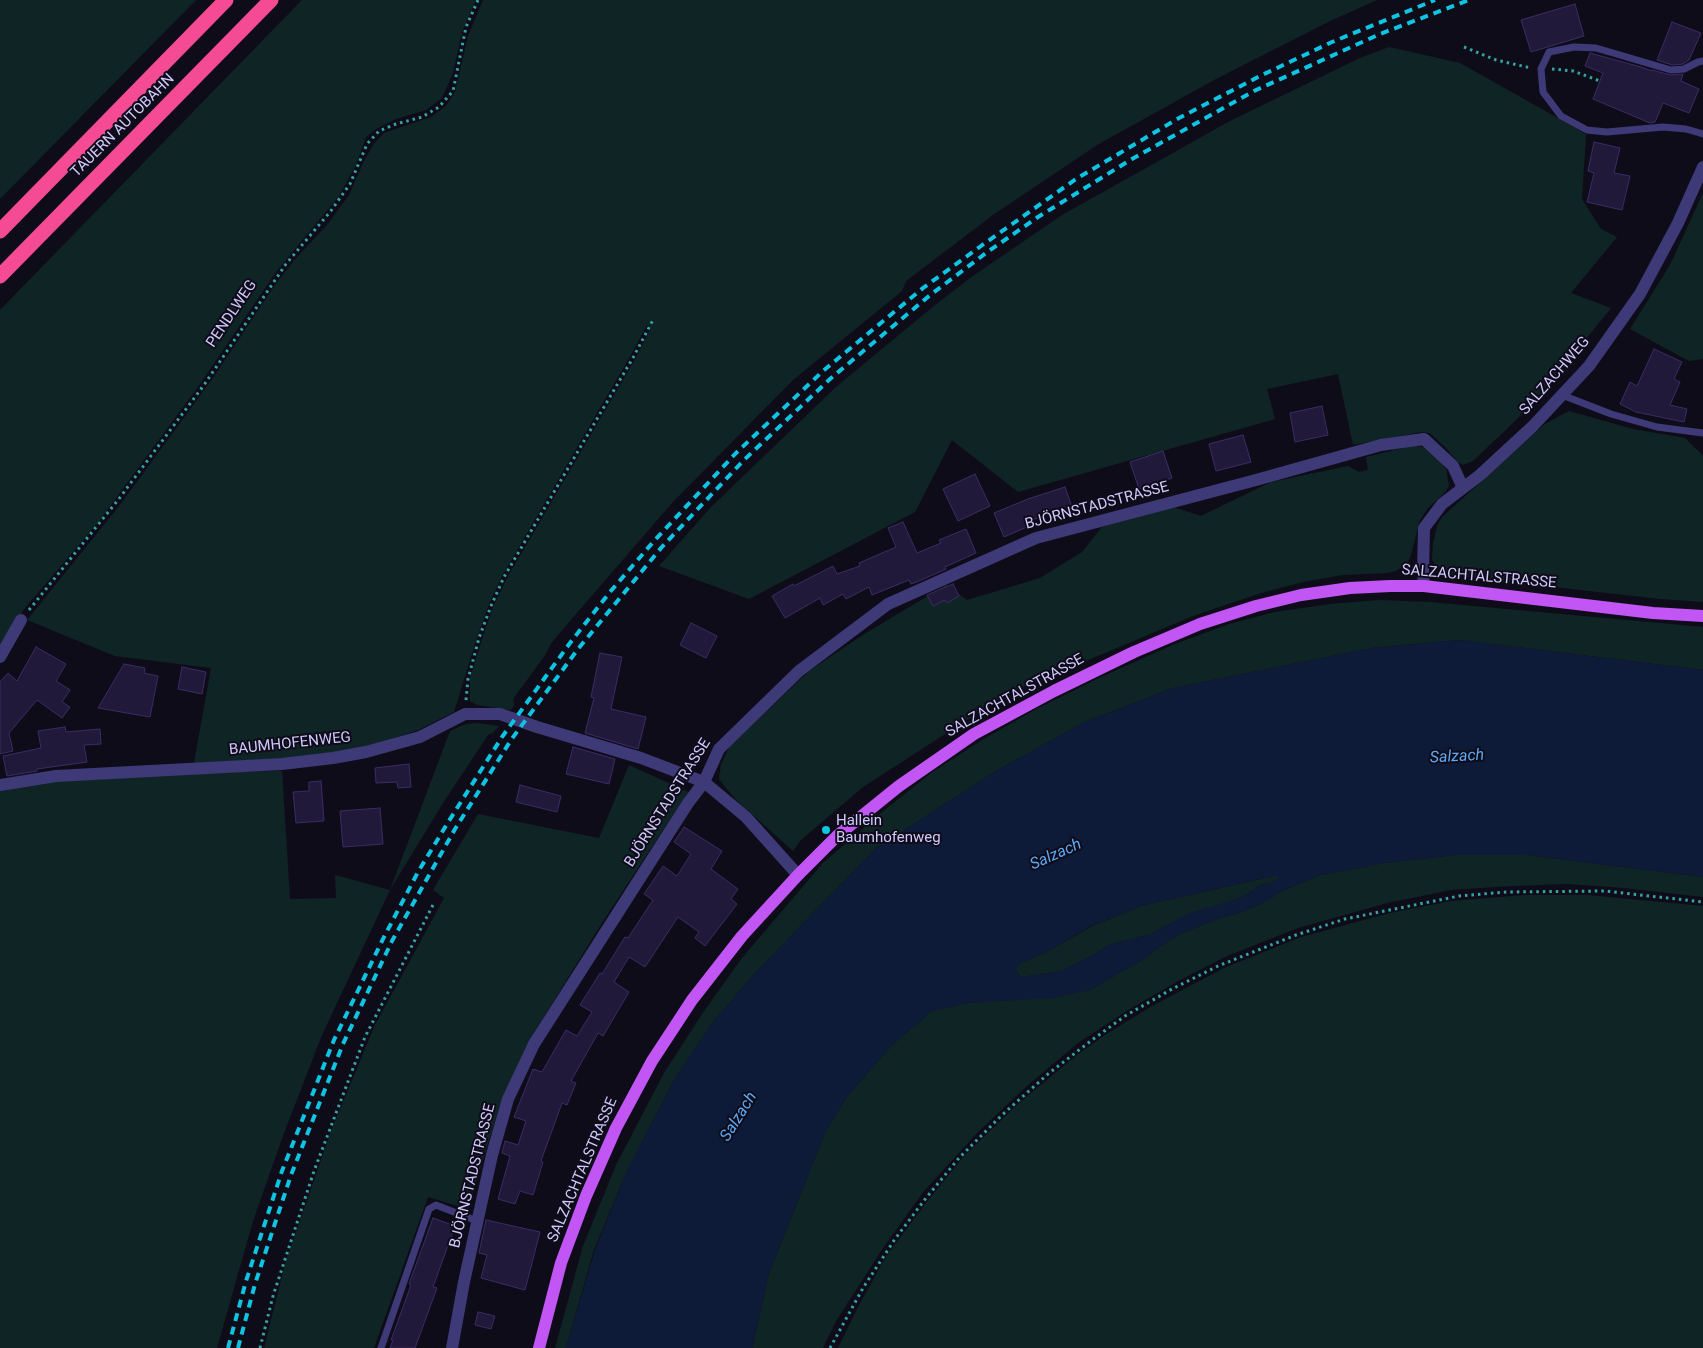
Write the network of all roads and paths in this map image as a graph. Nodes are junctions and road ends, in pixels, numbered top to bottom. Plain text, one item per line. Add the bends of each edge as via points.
1 (226, 0) edge
2 (271, 0) edge
3 (478, 0) edge
4 (1703, 61) edge
5 (1703, 134) edge
6 (1703, 167) edge
7 (0, 231) edge
8 (0, 276) edge
9 (653, 320) dead end
10 (1562, 394) junction
11 (1703, 433) edge
12 (1463, 488) junction
13 (1424, 586) junction
14 (1703, 616) edge
15 (21, 620) joint
16 (0, 657) edge
17 (465, 714) junction
18 (704, 782) junction
19 (0, 785) edge
20 (798, 875) junction
21 (1703, 902) edge
22 (434, 903) dead end
23 (477, 1221) junction
24 (260, 1348) edge
25 (380, 1348) edge
26 (452, 1348) edge
27 (539, 1348) edge
28 (830, 1348) edge

1 - 7 highway, TAUERN AUTOBAHN
2 - 8 highway, TAUERN AUTOBAHN
3 - 15 path, PENDLWEG via 466,27 452,91 439,107 380,132 367,144 350,184 335,205 286,264 204,385 118,500
4 - 5 lane via 1672,70 1596,48 1574,47 1549,52 1541,69 1543,92 1561,116 1587,130 1607,132 1664,127
6 - 10 street, SALZACHWEG via 1640,294 1589,366
9 - 17 path via 504,577 470,670
10 - 11 lane via 1611,414
10 - 12 street, SALZACHWEG via 1532,427
12 - 13 street, SALZACHWEG via 1442,504 1424,528
12 - 18 street, BJÖRNSTADSTRASSE via 1454,466 1424,438 1381,445 1036,538 888,604 799,671 719,749
13 - 14 main road, SALZACHTALSTRASSE
13 - 20 main road, SALZACHTALSTRASSE via 1350,588 1300,595 1200,624 1134,652 974,734 899,786 837,836
15 - 16 street
17 - 18 street, BAUMHOFENWEG via 500,714 641,758
17 - 19 street, BAUMHOFENWEG via 420,736 333,758 282,764 56,776
18 - 20 street, BAUMHOFENWEG via 746,817
18 - 23 street, BJÖRNSTADSTRASSE via 534,1044 508,1099
20 - 27 main road, SALZACHTALSTRASSE via 742,936 692,1000 652,1061 616,1128 586,1196 561,1263
21 - 28 path via 1605,891 1459,896 1345,919 1218,966 1172,989 1125,1016 1070,1057 1002,1115 959,1158 895,1239
22 - 24 path via 365,1037 314,1171 273,1296
23 - 25 lane via 436,1205 429,1209
23 - 26 street, BJÖRNSTADSTRASSE

